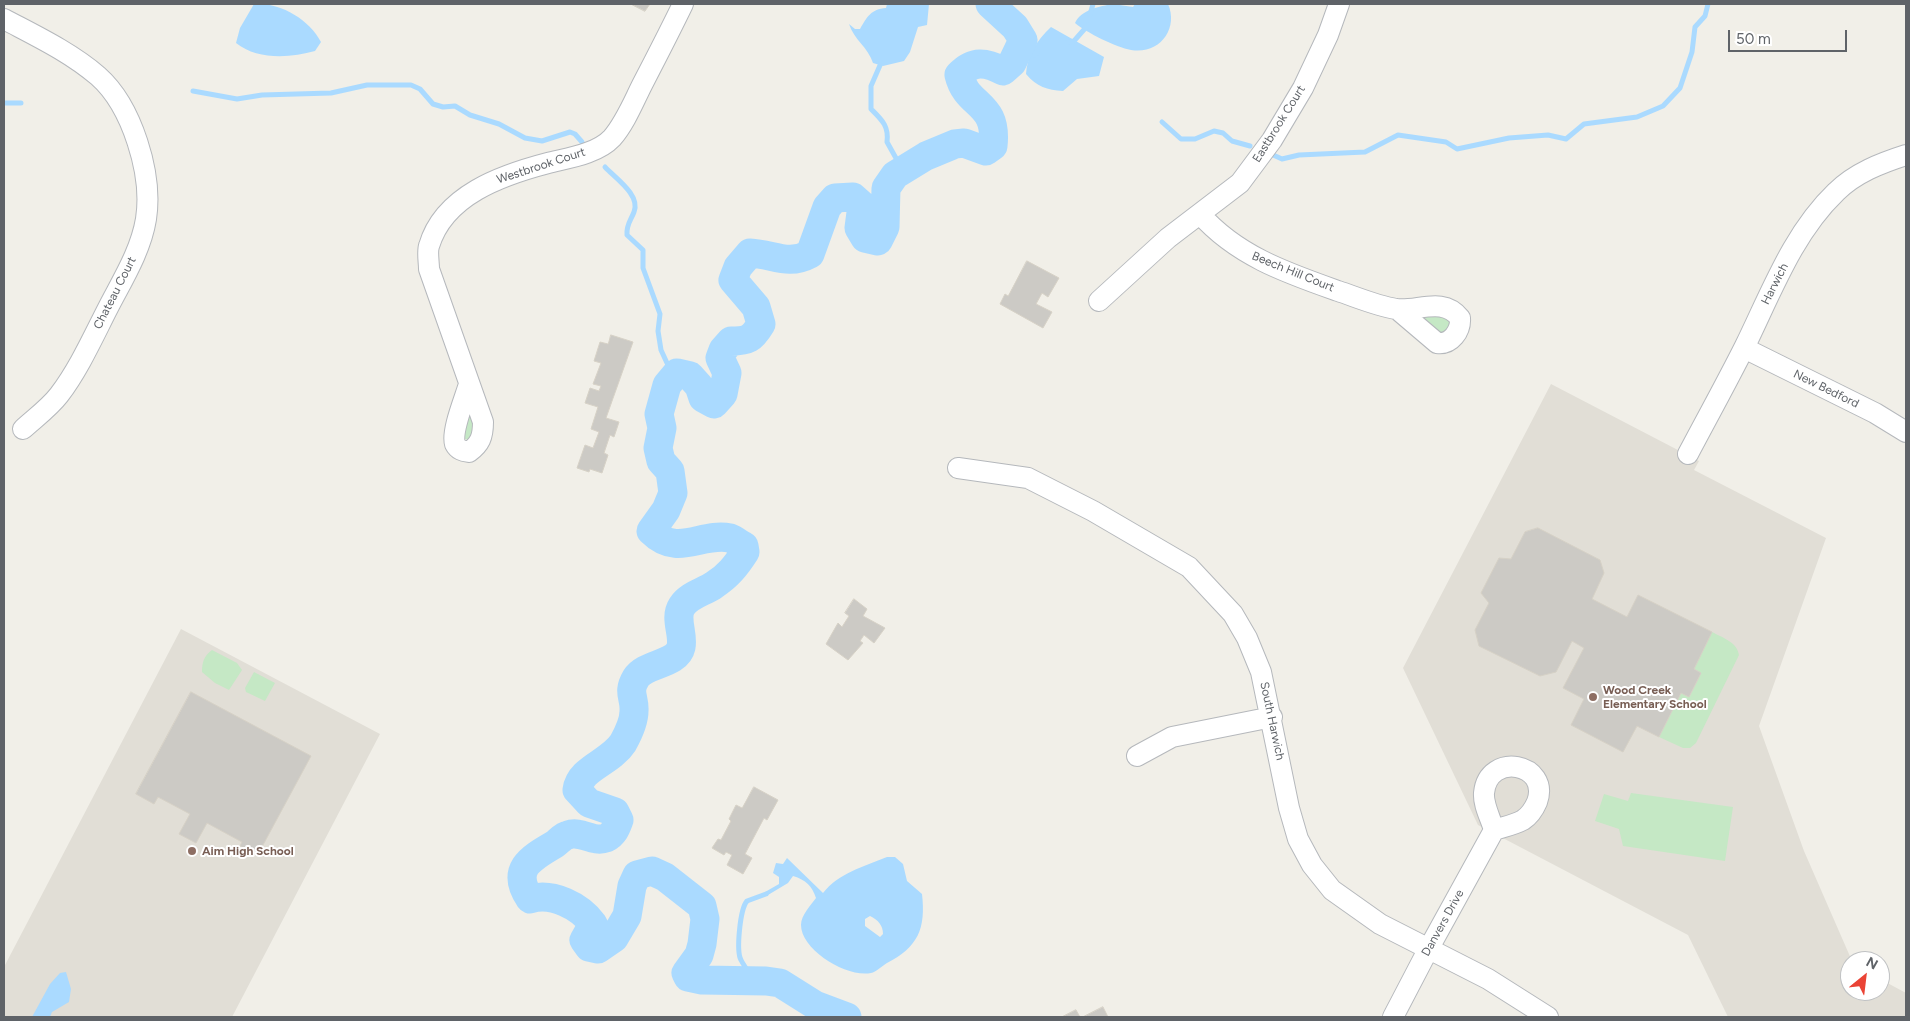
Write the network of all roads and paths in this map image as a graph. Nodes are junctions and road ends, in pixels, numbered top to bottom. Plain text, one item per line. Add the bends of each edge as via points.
1 (683, 4) edge
2 (1339, 4) edge
3 (4, 19) edge
4 (1906, 155) edge
5 (1200, 214) junction
6 (1098, 300) dead end
7 (1397, 309) dead end
8 (1744, 348) junction
9 (469, 384) dead end
10 (23, 430) dead end
11 (1906, 432) edge
12 (1688, 454) dead end
13 (958, 468) dead end
14 (1272, 717) junction
15 (1137, 756) dead end
16 (1494, 830) dead end
17 (1428, 948) junction
18 (1393, 1017) edge
19 (1548, 1017) edge

1 - 9 street, Westbrook Court via 625,120 611,139 573,157 498,179 456,202 442,220 428,247 429,269
2 - 5 street, Eastbrook Court via 1307,79 1272,140 1240,183
3 - 10 street, Chateau Court via 73,56 100,78 131,126 142,156 148,190 146,220 132,262 90,343 59,395
4 - 8 street, Harwich via 1865,170 1836,191 1798,241
5 - 6 street, Eastbrook Court
5 - 7 street, Beech Hill Court via 1230,243 1252,257 1299,277
8 - 11 street, New Bedford via 1875,413
8 - 12 street, Harwich
13 - 14 street, South Harwich via 1028,478 1189,567 1233,614 1247,638 1261,672
14 - 15 street via 1172,737
14 - 17 street, South Harwich via 1289,808 1298,839 1312,865 1332,890 1354,907
16 - 17 street, Danvers Drive
17 - 18 street, Danvers Drive
17 - 19 street, South Harwich via 1488,979

